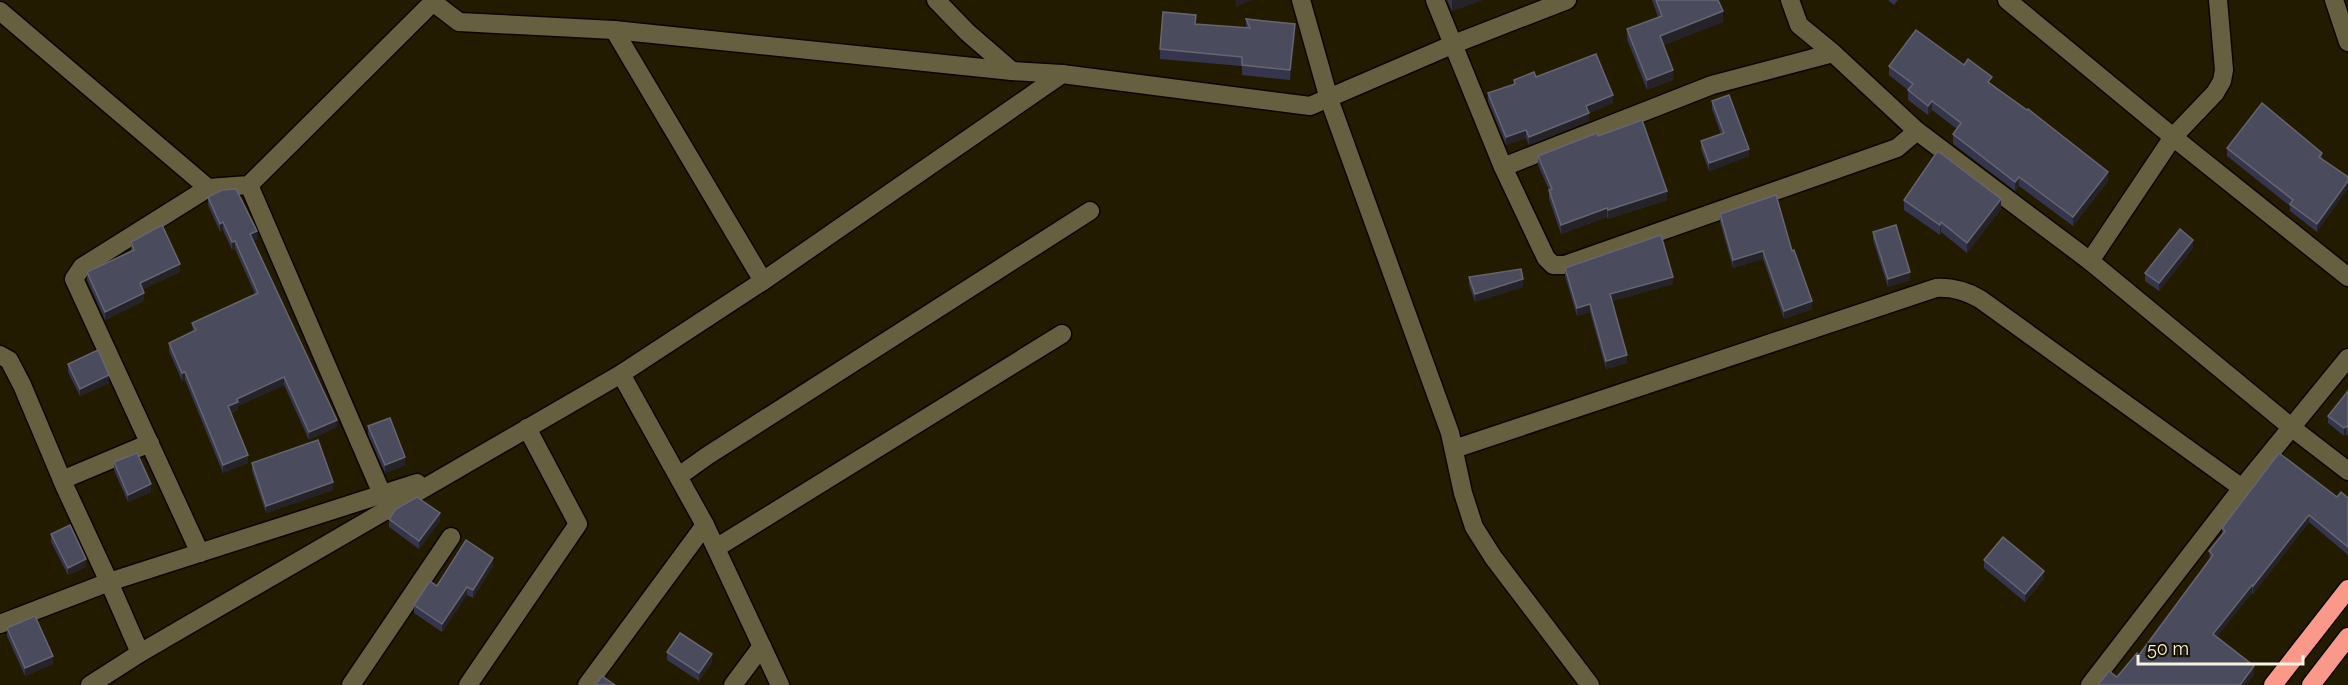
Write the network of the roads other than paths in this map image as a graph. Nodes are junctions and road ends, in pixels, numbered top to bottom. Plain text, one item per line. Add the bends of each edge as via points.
1 (936, 0) edge
2 (1301, 0) edge
3 (1435, 0) edge
4 (1567, 0) edge
5 (1790, 0) edge
6 (2007, 0) edge
7 (2218, 0) edge
8 (2334, 0) edge
9 (434, 1) edge
10 (0, 11) edge
11 (614, 30) junction
12 (2348, 42) edge
13 (1454, 44) junction
14 (1833, 53) junction
15 (1011, 71) junction
16 (1062, 74) junction
17 (1329, 99) junction
18 (1917, 131) junction
19 (2173, 137) junction
20 (1503, 167) junction
21 (249, 185) junction
22 (208, 188) junction
23 (1090, 211) dead end
24 (2090, 261) junction
25 (2348, 277) edge
26 (763, 281) junction
27 (1062, 334) dead end
28 (0, 355) edge
29 (2348, 358) edge
30 (621, 374) junction
31 (2291, 427) junction
32 (527, 428) junction
33 (150, 443) junction
34 (1455, 449) junction
35 (2348, 471) edge
36 (450, 473) junction
37 (679, 476) junction
38 (62, 480) junction
39 (2242, 488) junction
40 (382, 494) junction
41 (705, 525) junction
42 (450, 537) dead end
43 (716, 548) junction
44 (200, 553) junction
45 (109, 582) junction
46 (2348, 589) edge
47 (0, 624) edge
48 (2348, 637) edge
49 (762, 646) junction
50 (140, 653) junction
51 (112, 680) edge
52 (90, 685) edge
53 (351, 685) edge
54 (468, 685) edge
55 (587, 685) edge
56 (732, 685) edge
57 (780, 685) edge
58 (1590, 685) edge
59 (2090, 685) edge
60 (2273, 685) edge
61 (2311, 685) edge

1 - 15 street
2 - 17 street
3 - 13 street
4 - 13 street
5 - 14 street via 1799,25
6 - 19 street
7 - 19 street via 2222,81
8 - 12 street
9 - 11 street via 459,22
9 - 21 street
10 - 22 street
11 - 15 street
11 - 26 street
13 - 17 street
13 - 20 street
14 - 18 street
14 - 20 street via 1712,85
15 - 16 street
16 - 17 street via 1310,106
16 - 26 street
17 - 34 street
18 - 20 street via 1897,147 1558,266 1546,258
18 - 24 street
19 - 24 street
19 - 25 street
21 - 22 street
21 - 40 street
22 - 33 street via 82,267 74,279
23 - 37 street
24 - 31 street
26 - 30 street
27 - 43 street
28 - 38 street via 9,360 18,377
29 - 31 street
30 - 32 street
30 - 37 street
31 - 35 street
31 - 39 street
32 - 36 street
32 - 54 street via 578,524
33 - 38 street
33 - 44 street
34 - 39 street via 1947,287 1980,299
34 - 58 street via 1474,527
36 - 40 street
36 - 50 street
37 - 41 street
38 - 45 street
39 - 59 street
40 - 44 street
41 - 43 street
41 - 55 street
42 - 53 street
43 - 49 street
44 - 45 street
45 - 47 street
45 - 50 street
46 - 60 highway
48 - 61 highway
49 - 56 street
49 - 57 street
50 - 51 street
51 - 52 street

